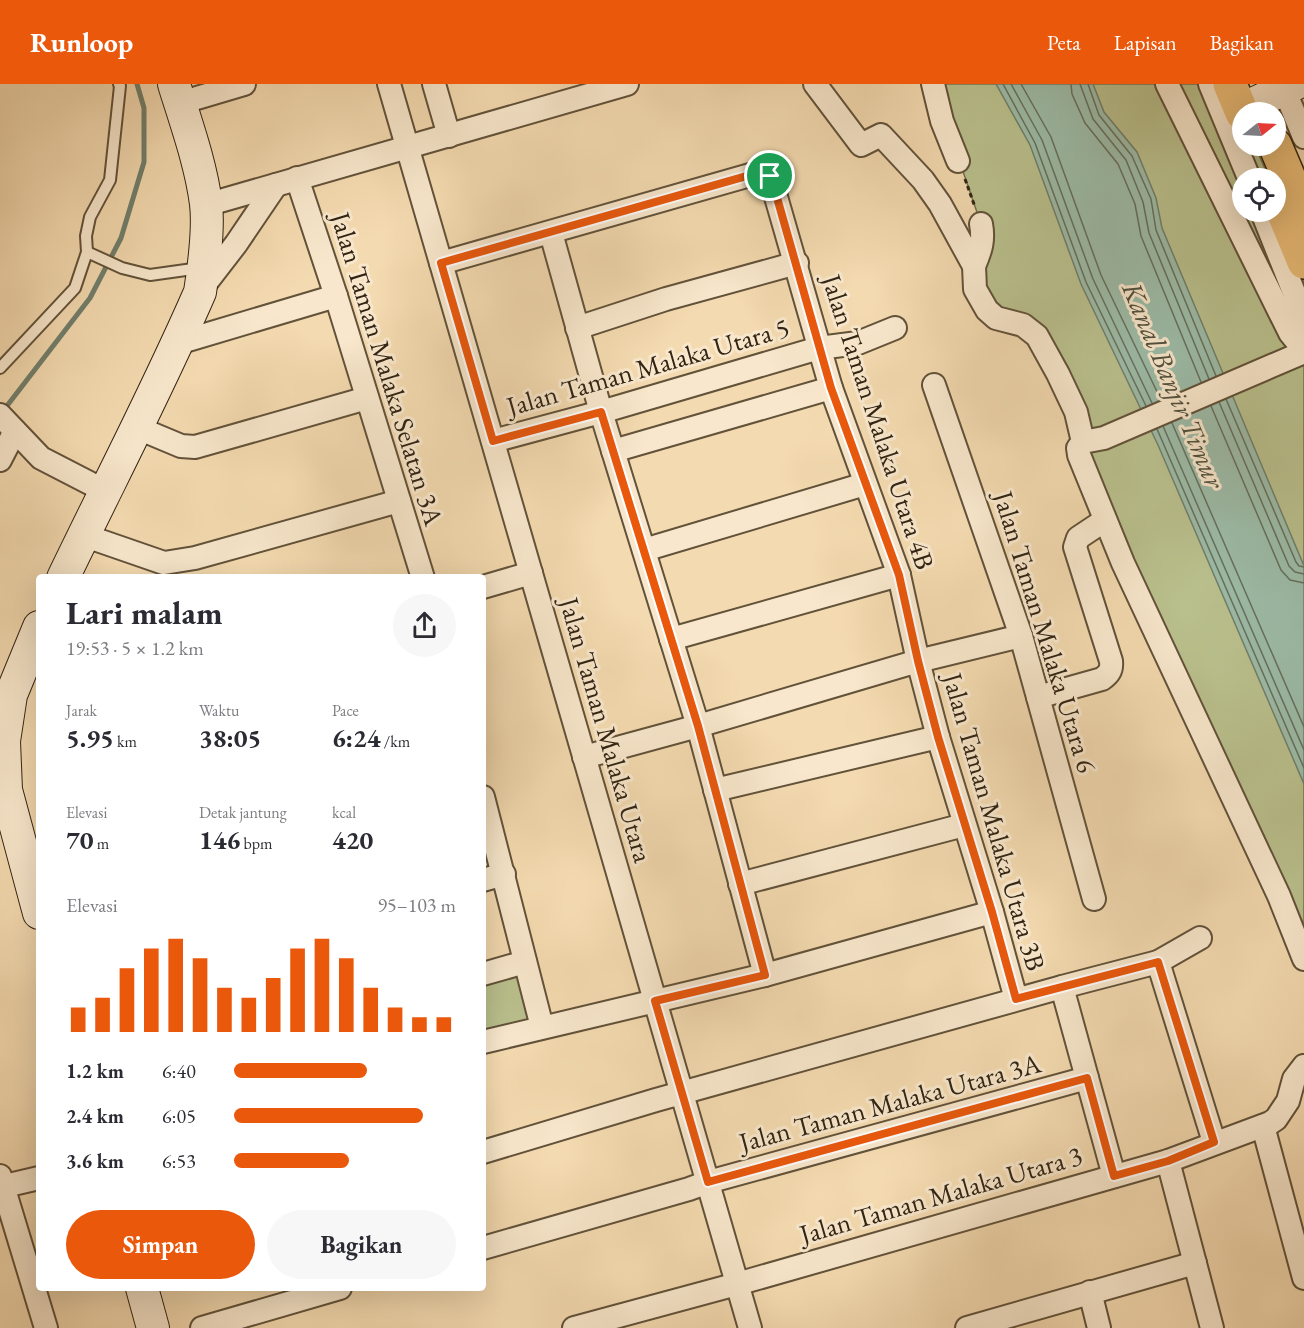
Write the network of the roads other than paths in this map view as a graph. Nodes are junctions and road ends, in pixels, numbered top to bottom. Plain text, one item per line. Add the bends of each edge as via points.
1 (244, 84) edge
2 (389, 84) edge
3 (434, 84) edge
4 (627, 84) edge
5 (815, 84) edge
6 (933, 84) edge
7 (1167, 84) edge
8 (1210, 84) edge
9 (1230, 84) edge
10 (122, 85) edge
11 (177, 94) edge
12 (1267, 95) edge
13 (448, 136) junction
14 (1304, 137) edge
15 (407, 147) junction
16 (1280, 156) edge
17 (958, 161) road end
18 (1245, 168) edge
19 (287, 181) junction
20 (206, 206) junction
21 (1304, 214) edge
22 (1286, 219) edge
23 (1266, 222) edge
24 (981, 224) road end
25 (551, 233) junction
26 (87, 252) junction
27 (1304, 262) edge
28 (441, 263) junction
29 (797, 263) junction
30 (974, 266) junction
31 (202, 280) junction
32 (336, 296) junction
33 (577, 328) junction
34 (895, 328) dead end
35 (178, 343) junction
36 (819, 348) junction
37 (1303, 353) edge
38 (0, 368) edge
39 (934, 385) dead end
40 (831, 388) junction
41 (367, 398) junction
42 (601, 412) junction
43 (8, 424) edge
44 (138, 428) junction
45 (1094, 440) junction
46 (493, 441) junction
47 (613, 451) junction
48 (0, 460) edge
49 (865, 484) junction
50 (105, 490) junction
51 (399, 501) junction
52 (1105, 520) junction
53 (84, 535) junction
54 (644, 550) junction
55 (531, 573) junction
56 (65, 574) edge
57 (422, 574) edge
58 (899, 575) junction
59 (486, 586) edge
60 (1021, 636) junction
61 (36, 638) edge
62 (671, 639) junction
63 (918, 661) junction
64 (1038, 697) junction
65 (698, 726) junction
66 (938, 737) junction
67 (584, 757) junction
68 (715, 790) junction
69 (3, 791) edge
70 (486, 819) edge
71 (964, 825) junction
72 (494, 877) edge
73 (740, 884) junction
74 (1094, 899) dead end
75 (36, 903) edge
76 (992, 912) junction
77 (1200, 938) dead end
78 (1304, 959) edge
79 (525, 962) junction
80 (1158, 962) junction
81 (486, 973) edge
82 (765, 975) junction
83 (1062, 987) junction
84 (1016, 999) junction
85 (655, 1001) junction
86 (542, 1027) junction
87 (486, 1041) edge
88 (1304, 1066) edge
89 (1087, 1078) junction
90 (682, 1093) junction
91 (1263, 1126) junction
92 (1214, 1142) junction
93 (486, 1151) edge
94 (1168, 1161) junction
95 (1114, 1176) junction
96 (36, 1178) edge
97 (708, 1182) junction
98 (1, 1183) edge
99 (486, 1247) edge
100 (1190, 1264) junction
101 (1304, 1278) edge
102 (737, 1284) junction
103 (143, 1291) edge
104 (330, 1291) edge
105 (1090, 1292) junction
106 (637, 1319) edge
107 (46, 1328) edge
108 (153, 1328) edge
109 (202, 1328) edge
110 (574, 1328) edge
111 (750, 1328) edge
112 (967, 1328) edge
113 (1099, 1328) edge
114 (1212, 1328) edge

1 - 11 street
2 - 15 street, Jalan Taman Malaka Utara
3 - 13 street
4 - 13 street
5 - 30 street via 861,145 881,135 923,180
6 - 17 street
7 - 37 street
8 - 18 street
9 - 12 main road
10 - 26 lane via 110,180 90,217
11 - 20 street
12 - 14 street
13 - 15 street
15 - 19 street
15 - 28 street, Jalan Taman Malaka Utara
16 - 21 main road
19 - 20 street
19 - 31 street
19 - 32 street, Jalan Taman Malaka Selatan 3A
20 - 31 street
22 - 27 main road
23 - 37 street via 1301,310
24 - 30 street via 982,249
25 - 28 street
25 - 29 street, Jalan Taman Malaka Utara 4B via 764,171 772,180
25 - 33 street
26 - 31 lane via 122,268 150,275
26 - 38 lane via 75,288
28 - 46 street, Jalan Taman Malaka Utara
29 - 33 street
29 - 36 street, Jalan Taman Malaka Utara 4B
30 - 45 street via 975,289 987,310 996,318 1023,325 1037,336
31 - 35 street
32 - 35 street
32 - 41 street, Jalan Taman Malaka Selatan 3A
33 - 42 street
34 - 36 street, Jalan Taman Malaka Utara 5 via 858,343
35 - 44 street
36 - 40 street, Jalan Taman Malaka Utara 4B
36 - 42 street, Jalan Taman Malaka Utara 5
37 - 45 street
39 - 60 street, Jalan Taman Malaka Utara 6
40 - 47 street
40 - 49 street, Jalan Taman Malaka Utara 4B
41 - 44 street via 195,447 181,446
41 - 51 street, Jalan Taman Malaka Selatan 3A
42 - 46 street, Jalan Taman Malaka Utara 5
42 - 47 street
43 - 48 street
43 - 50 street via 41,458
44 - 50 street
45 - 52 street via 1078,448
46 - 55 street, Jalan Taman Malaka Utara
47 - 54 street
49 - 54 street
49 - 58 street, Jalan Taman Malaka Utara 4B
50 - 53 street
51 - 53 street via 177,562 164,562
51 - 57 street, Jalan Taman Malaka Selatan 3A
52 - 64 street via 1078,538 1075,547 1112,668 1102,679
52 - 78 street via 1279,896
53 - 56 street
54 - 62 street
55 - 59 street
55 - 67 street, Jalan Taman Malaka Utara
58 - 62 street
58 - 63 street, Jalan Taman Malaka Utara 4B
60 - 63 street
60 - 64 street, Jalan Taman Malaka Utara 6
61 - 69 street via 11,695 4,741
62 - 65 street
63 - 65 street
63 - 66 street, Jalan Taman Malaka Utara 3B
64 - 74 street, Jalan Taman Malaka Utara 6
65 - 67 street
65 - 68 street
66 - 68 street
66 - 71 street, Jalan Taman Malaka Utara 3B
67 - 85 street, Jalan Taman Malaka Utara
68 - 73 street
69 - 75 street
70 - 72 street
71 - 73 street
71 - 76 street, Jalan Taman Malaka Utara 3B
72 - 79 street
73 - 82 street
76 - 82 street
76 - 84 street, Jalan Taman Malaka Utara 3B
77 - 80 street
79 - 81 street
79 - 86 street
80 - 83 street
80 - 92 street
82 - 85 street
83 - 84 street
83 - 89 street
84 - 90 street
85 - 86 street
85 - 90 street, Jalan Taman Malaka Utara
86 - 87 street
88 - 91 street, Jalan Taman Malaka Utara 3 via 1276,1119
89 - 95 street
89 - 97 street, Jalan Taman Malaka Utara 3A
90 - 93 street
90 - 97 street, Jalan Taman Malaka Utara
91 - 92 street, Jalan Taman Malaka Utara 3
91 - 101 street
92 - 94 street, Jalan Taman Malaka Utara 3
94 - 95 street, Jalan Taman Malaka Utara 3
94 - 100 street
95 - 102 street, Jalan Taman Malaka Utara 3
96 - 98 street
97 - 99 street, Jalan Taman Malaka Utara 3A
97 - 102 street, Jalan Taman Malaka Utara
98 - 107 street
100 - 105 street
100 - 114 street
102 - 106 street, Jalan Taman Malaka Utara 3
102 - 111 street, Jalan Taman Malaka Utara
103 - 108 street
104 - 109 street
105 - 112 street
105 - 113 street
106 - 110 street, Jalan Taman Malaka Utara 3

